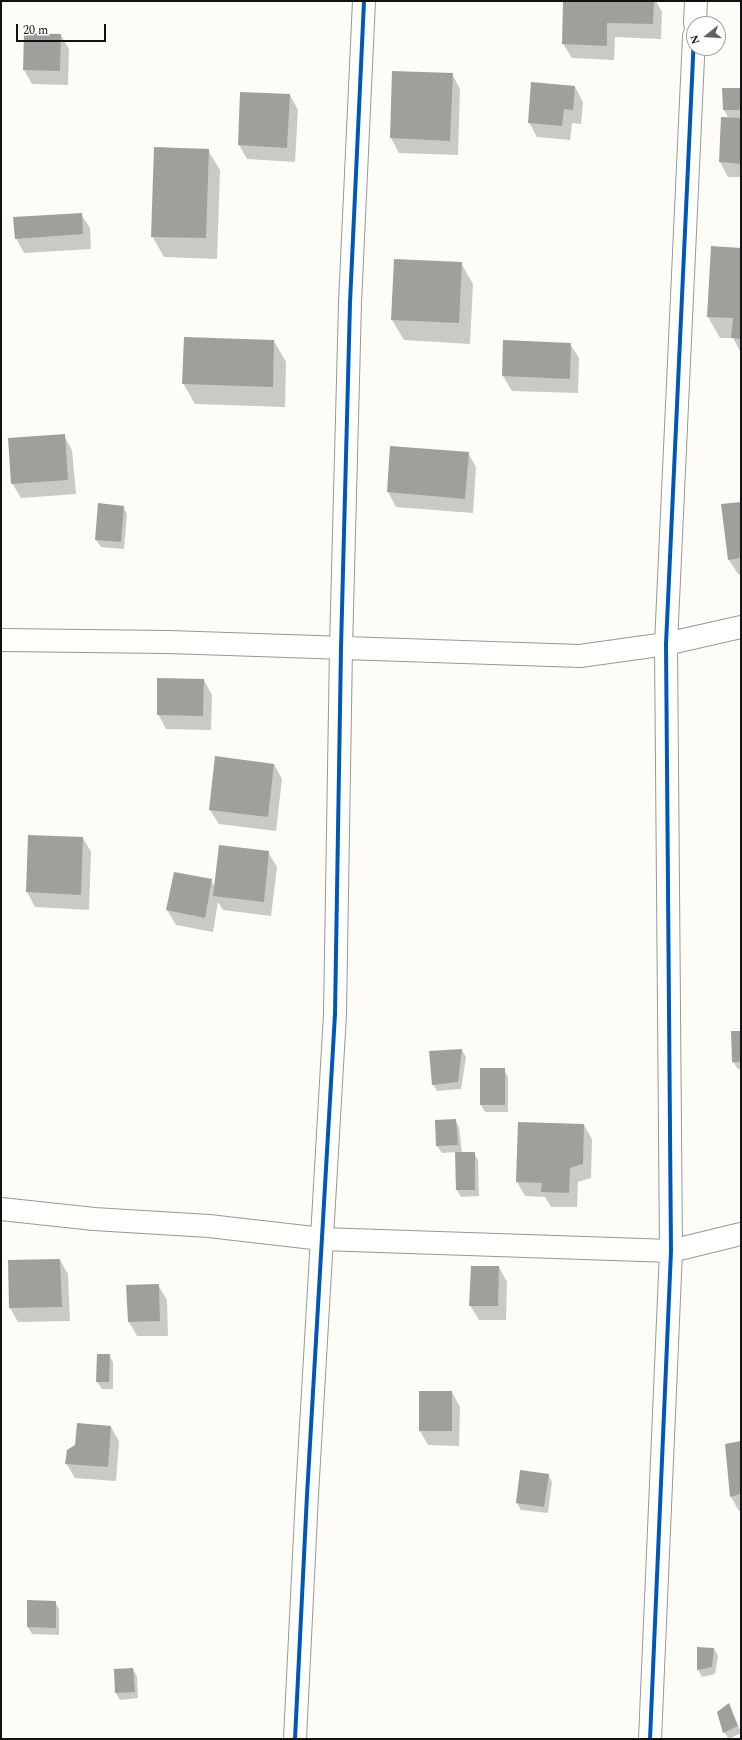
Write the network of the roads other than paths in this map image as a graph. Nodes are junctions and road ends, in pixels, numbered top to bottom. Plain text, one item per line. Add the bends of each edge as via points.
1 (364, 1) edge
2 (696, 1) edge
3 (695, 16) edge
4 (693, 56) edge
5 (741, 627) edge
6 (1, 640) edge
7 (666, 644) junction
8 (340, 648) junction
9 (1, 1209) edge
10 (741, 1234) edge
11 (322, 1239) junction
12 (671, 1251) junction
13 (295, 1739) edge
14 (650, 1739) edge

1 - 8 street via 350,310
2 - 3 street
4 - 7 street
5 - 7 street
6 - 8 street
7 - 8 street via 580,656
7 - 12 street
8 - 11 street via 335,1014
9 - 11 street via 94,1219 209,1226
10 - 12 street
11 - 12 street
11 - 13 street via 306,1495
12 - 14 street

